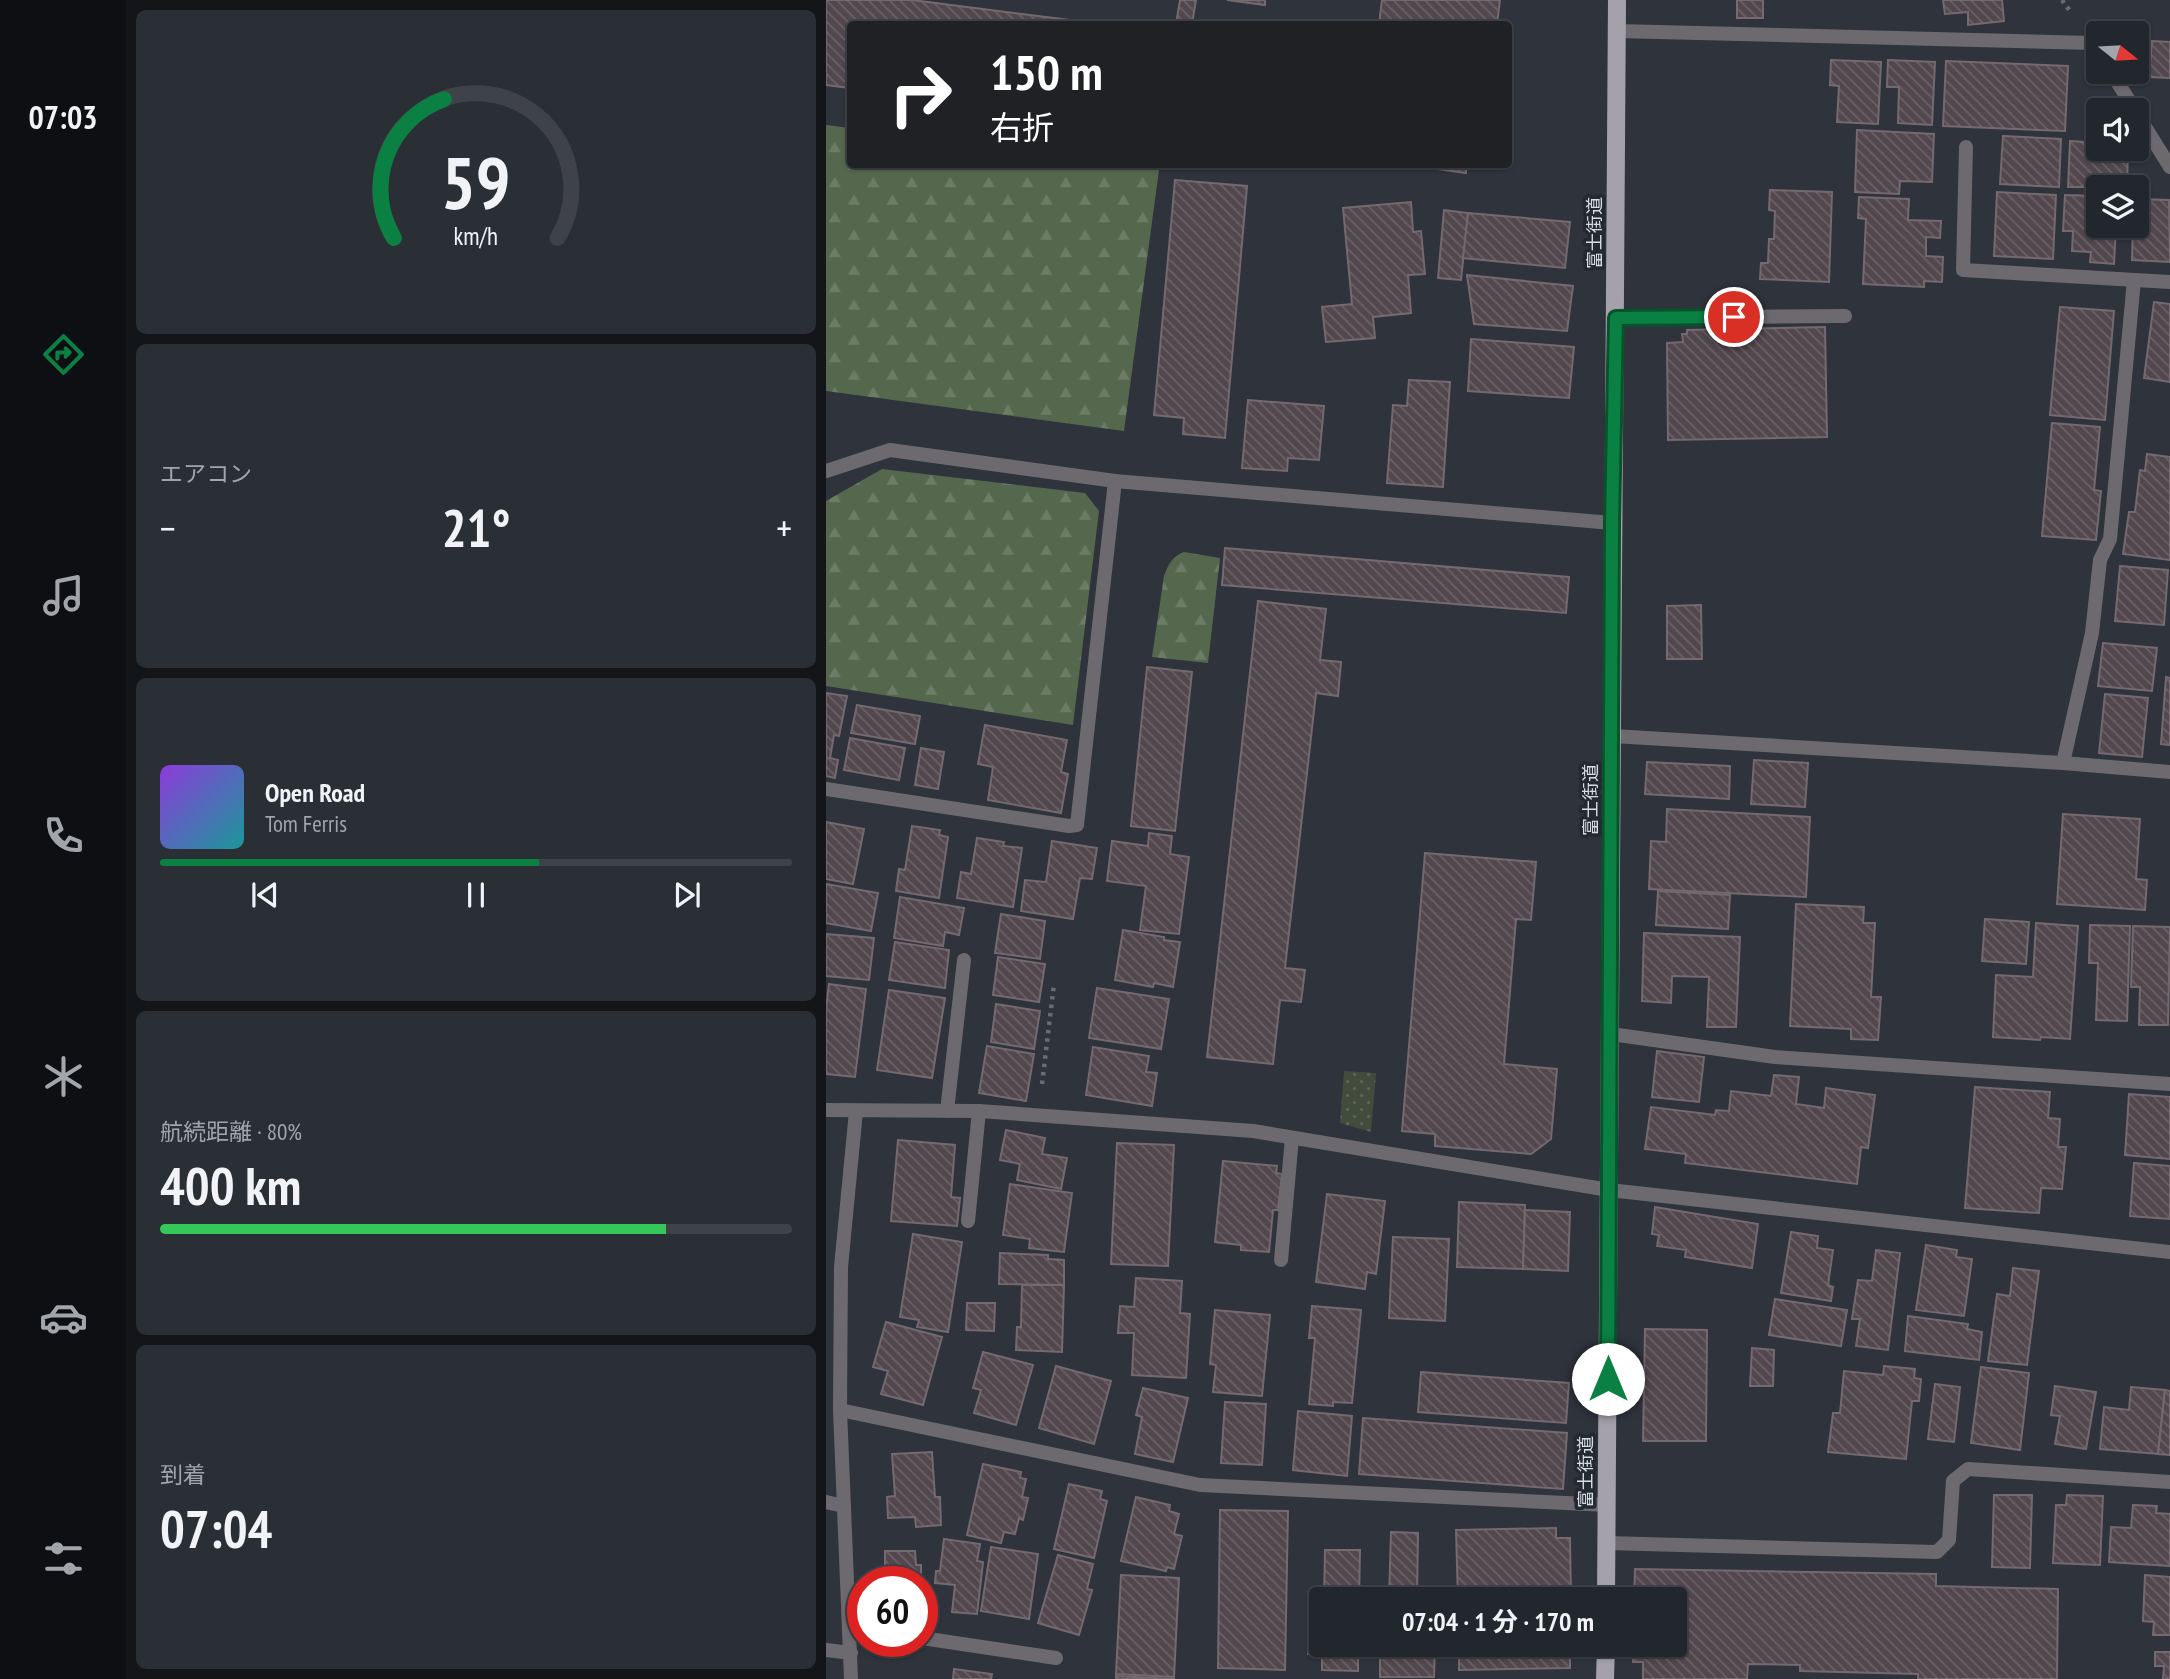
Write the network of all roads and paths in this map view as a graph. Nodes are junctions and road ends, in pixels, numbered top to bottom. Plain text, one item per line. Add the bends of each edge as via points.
1 (1617, 0) edge
2 (1617, 31) junction
3 (2086, 43) edge
4 (2149, 133) edge
5 (1966, 147) dead end
6 (2170, 167) edge
7 (2134, 280) junction
8 (2170, 282) edge
9 (1845, 316) dead end
10 (1616, 318) junction
11 (826, 471) edge
12 (1115, 481) junction
13 (1612, 523) junction
14 (1613, 736) junction
15 (2063, 763) junction
16 (2170, 772) edge
17 (826, 789) edge
18 (964, 960) dead end
19 (1054, 984) dead end
20 (1611, 1034) junction
21 (2170, 1084) edge
22 (826, 1110) edge
23 (856, 1111) junction
24 (947, 1111) junction
25 (979, 1111) junction
26 (1038, 1115) junction
27 (1292, 1138) junction
28 (1609, 1190) junction
29 (968, 1221) dead end
30 (2170, 1252) edge
31 (1281, 1260) dead end
32 (839, 1410) junction
33 (2170, 1482) edge
34 (826, 1502) edge
35 (1607, 1505) junction
36 (844, 1506) junction
37 (1607, 1543) junction
38 (850, 1566) edge
39 (1606, 1587) edge
40 (938, 1640) edge
41 (826, 1650) edge
42 (847, 1652) edge
43 (852, 1657) edge
44 (1606, 1657) edge
45 (1056, 1658) dead end
46 (851, 1679) edge
47 (1605, 1679) edge

1 - 2 main road, 富士街道
2 - 3 street
2 - 10 main road, 富士街道
4 - 6 street
5 - 7 street via 1963,270
7 - 8 street
7 - 15 street via 2110,539 2100,560 2092,633
9 - 10 street
10 - 13 main road, 富士街道
11 - 12 street via 890,450
12 - 13 street
12 - 17 street via 1077,825
13 - 14 main road, 富士街道
14 - 15 street
14 - 20 main road, 富士街道
15 - 16 street
18 - 24 street
19 - 26 path
20 - 21 street via 1775,1057
20 - 28 main road, 富士街道
22 - 23 street
23 - 24 street
23 - 32 street via 841,1267
24 - 25 street
25 - 26 street
25 - 29 street
26 - 27 street
27 - 28 street
27 - 31 street
28 - 30 street
28 - 35 main road, 富士街道
32 - 35 street via 1200,1485
32 - 36 street
33 - 37 street via 1968,1469 1953,1480 1949,1540 1937,1552
34 - 36 street
35 - 37 main road, 富士街道
36 - 38 street
37 - 39 main road, 富士街道
40 - 45 street
41 - 42 street
43 - 46 street
44 - 47 main road

